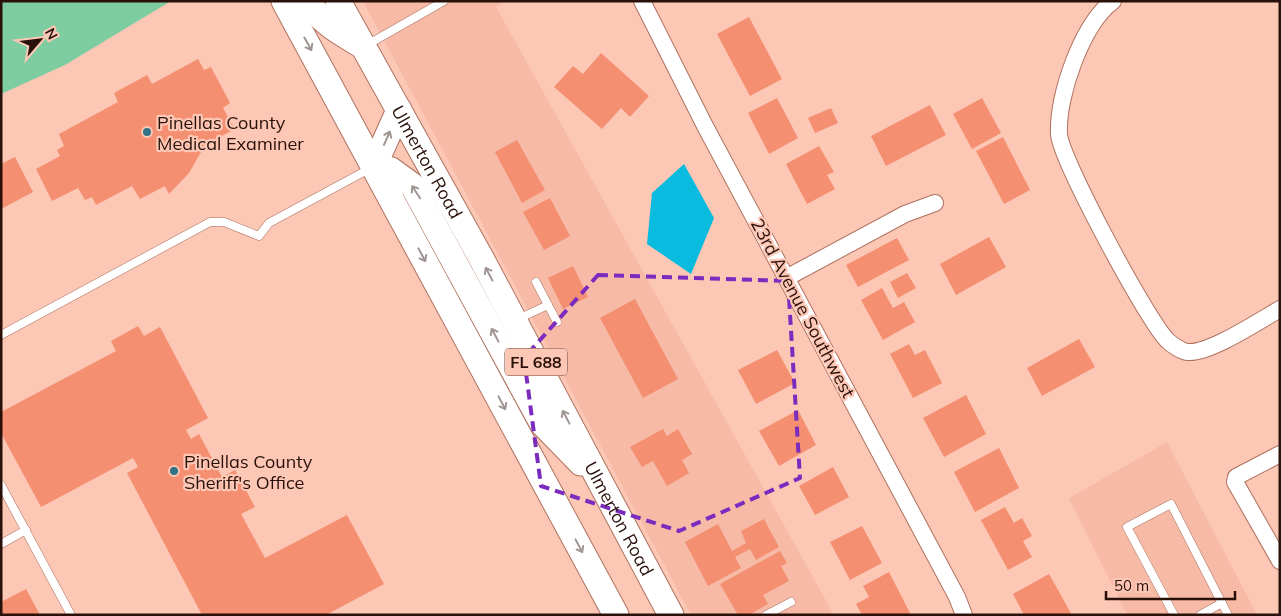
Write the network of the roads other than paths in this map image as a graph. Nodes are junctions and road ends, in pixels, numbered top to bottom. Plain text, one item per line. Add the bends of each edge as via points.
1 (284, 1) edge
2 (308, 1) edge
3 (338, 1) edge
4 (444, 1) edge
5 (642, 1) edge
6 (1113, 1) edge
7 (363, 47) junction
8 (398, 110) junction
9 (374, 166) junction
10 (935, 203) dead end
11 (788, 277) junction
12 (536, 282) dead end
13 (548, 304) junction
14 (1280, 310) edge
15 (514, 322) junction
16 (557, 322) dead end
17 (1, 335) edge
18 (1280, 454) edge
19 (1, 485) edge
20 (603, 487) junction
21 (26, 530) junction
22 (1, 544) edge
23 (1280, 561) edge
24 (791, 602) dead end
25 (1222, 603) junction
26 (71, 615) edge
27 (616, 615) edge
28 (671, 615) edge
29 (766, 615) edge
30 (964, 615) edge
31 (1174, 615) edge
32 (1200, 615) edge
33 (1228, 615) edge

1 -> 9 main road, FL 688
2 - 7 main road via 315,13
3 - 7 main road, Ulmerton Road / FL 688
4 - 7 lane
5 - 11 street, 23rd Avenue Southwest via 705,126
6 - 14 street via 1105,7 1076,51 1061,105 1058,136 1068,164 1146,312 1168,341 1187,352 1208,349
7 - 8 main road, Ulmerton Road / FL 688
9 -> 8 main road
15 -> 8 main road, Ulmerton Road / FL 688
9 - 17 lane via 269,223 259,236 231,224 210,222
20 -> 9 main road via 542,423 413,186 391,170
9 -> 27 main road, FL 688
10 - 11 street via 905,214
11 - 30 street, 23rd Avenue Southwest
12 - 13 lane
13 - 15 lane
13 - 16 lane
20 -> 15 main road, Ulmerton Road / FL 688
18 - 23 street via 1236,477 1235,482
19 - 21 lane
20 - 28 main road, Ulmerton Road / FL 688
21 - 22 lane
21 - 26 lane
24 - 29 lane
25 - 31 lane via 1171,504 1127,527
25 - 32 lane
25 - 33 lane

